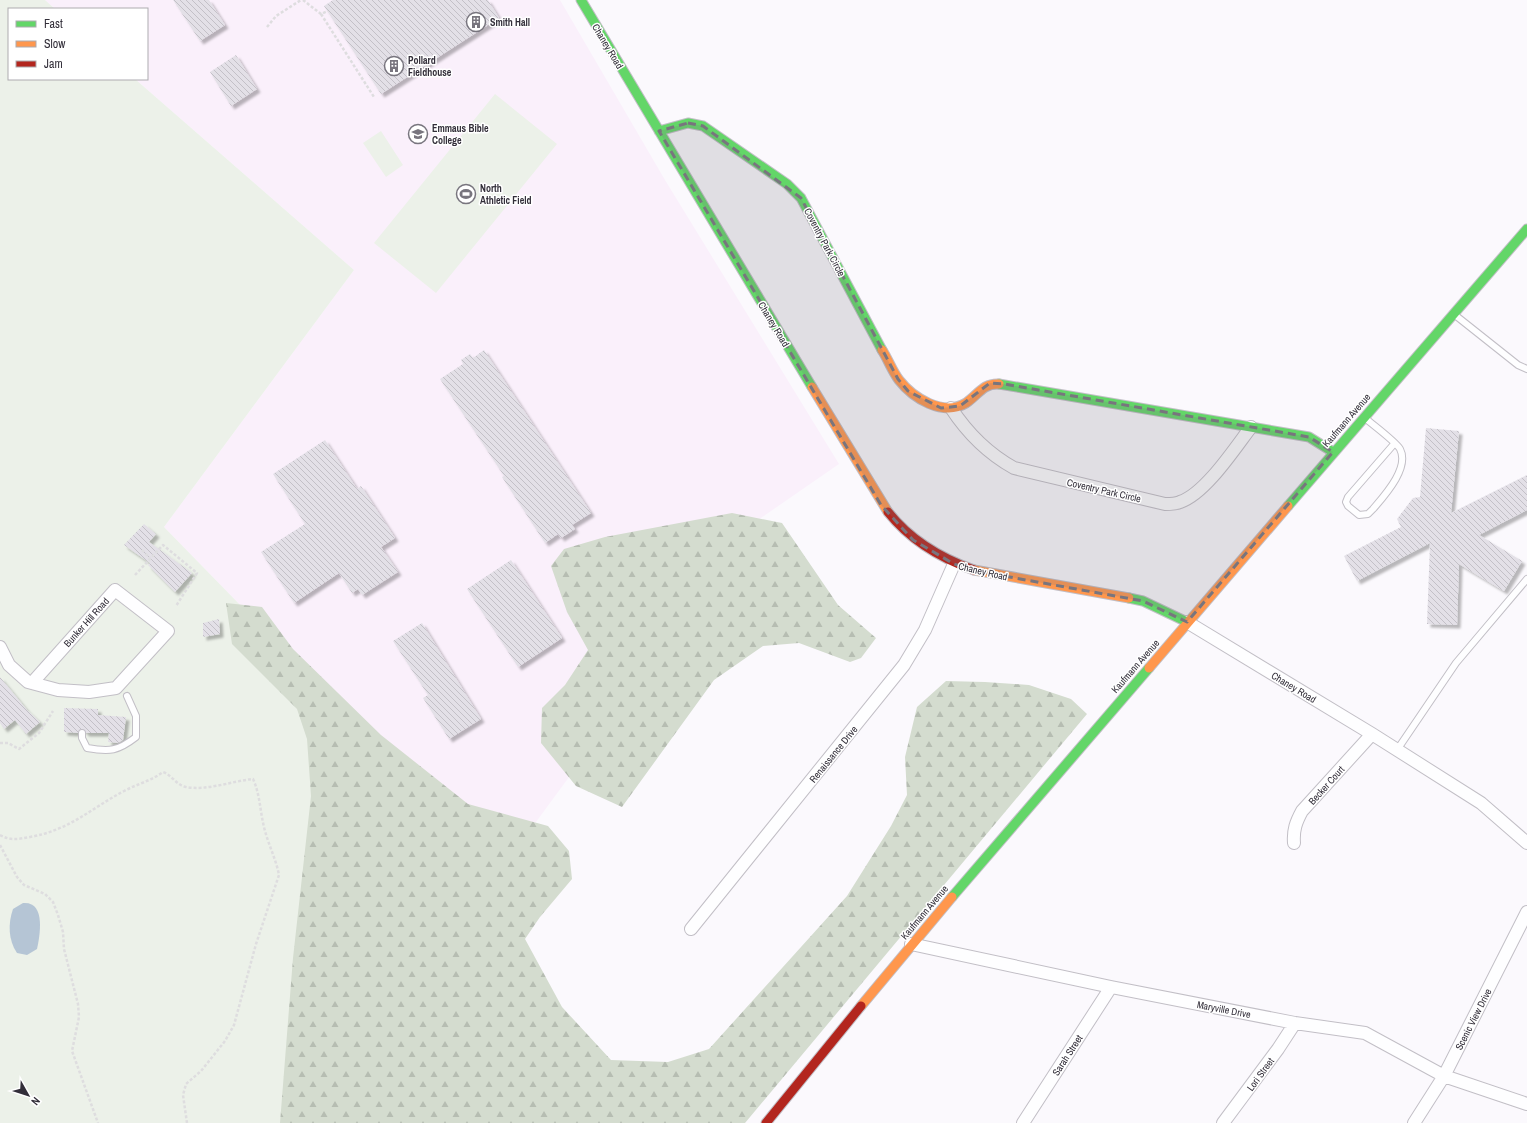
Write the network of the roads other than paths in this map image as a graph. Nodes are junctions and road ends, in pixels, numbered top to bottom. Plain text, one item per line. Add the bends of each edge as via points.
1 (581, 0) edge
2 (659, 131) junction
3 (1527, 229) edge
4 (1453, 314) junction
5 (1527, 369) edge
6 (951, 408) junction
7 (1364, 417) junction
8 (1251, 427) junction
9 (1394, 444) junction
10 (1333, 452) junction
11 (954, 564) junction
12 (1527, 579) edge
13 (1187, 622) junction
14 (0, 646) edge
15 (32, 683) junction
16 (127, 696) dead end
17 (82, 733) dead end
18 (1372, 734) junction
19 (1397, 750) junction
20 (1294, 843) dead end
21 (1527, 843) edge
22 (1527, 912) edge
23 (691, 929) dead end
24 (910, 944) junction
25 (1111, 987) junction
26 (1295, 1023) junction
27 (1444, 1076) junction
28 (1527, 1104) edge
29 (766, 1123) edge
30 (1023, 1123) edge
31 (1224, 1123) edge
32 (1414, 1123) edge

1 - 2 street, Chaney Road
2 - 6 street, Coventry Park Circle via 688,123 703,126 797,193 898,379 908,391 930,405
2 - 11 street, Chaney Road via 881,505 913,540
3 - 4 street, Kaufmann Avenue via 1522,239
4 - 5 lane via 1518,365
4 - 7 street, Kaufmann Avenue
6 - 8 street via 960,406 990,383
6 - 8 street, Coventry Park Circle via 965,429 997,459 1014,468 1165,504 1181,502 1200,488 1217,471
7 - 9 lane
7 - 10 street, Kaufmann Avenue
8 - 10 street via 1309,437
9 - 9 lane via 1401,455 1398,477 1368,514 1359,515 1348,506 1348,497
10 - 13 street, Kaufmann Avenue
11 - 13 street, Chaney Road via 976,571 1143,601
11 - 23 street, Renaissance Drive via 925,630 904,665
12 - 19 lane via 1456,662
13 - 18 street, Chaney Road
13 - 24 street, Kaufmann Avenue
14 - 15 street, Bunker Hill Road via 9,665
15 - 15 street, Bunker Hill Road via 58,690 89,692 116,688 168,631 115,590
16 - 17 lane via 136,716 136,737 122,748 101,751 87,748
18 - 19 street, Chaney Road
18 - 20 street, Becker Court via 1302,811 1293,833
19 - 21 street, Chaney Road via 1481,804
22 - 27 street, Scenic View Drive
24 - 25 street, Maryville Drive
24 - 29 street, Kaufmann Avenue
25 - 26 street, Maryville Drive
25 - 30 street, Sarah Street
26 - 27 street, Maryville Drive via 1365,1034
26 - 31 street, Lori Street
27 - 28 street, Maryville Drive
27 - 32 street, Scenic View Drive

